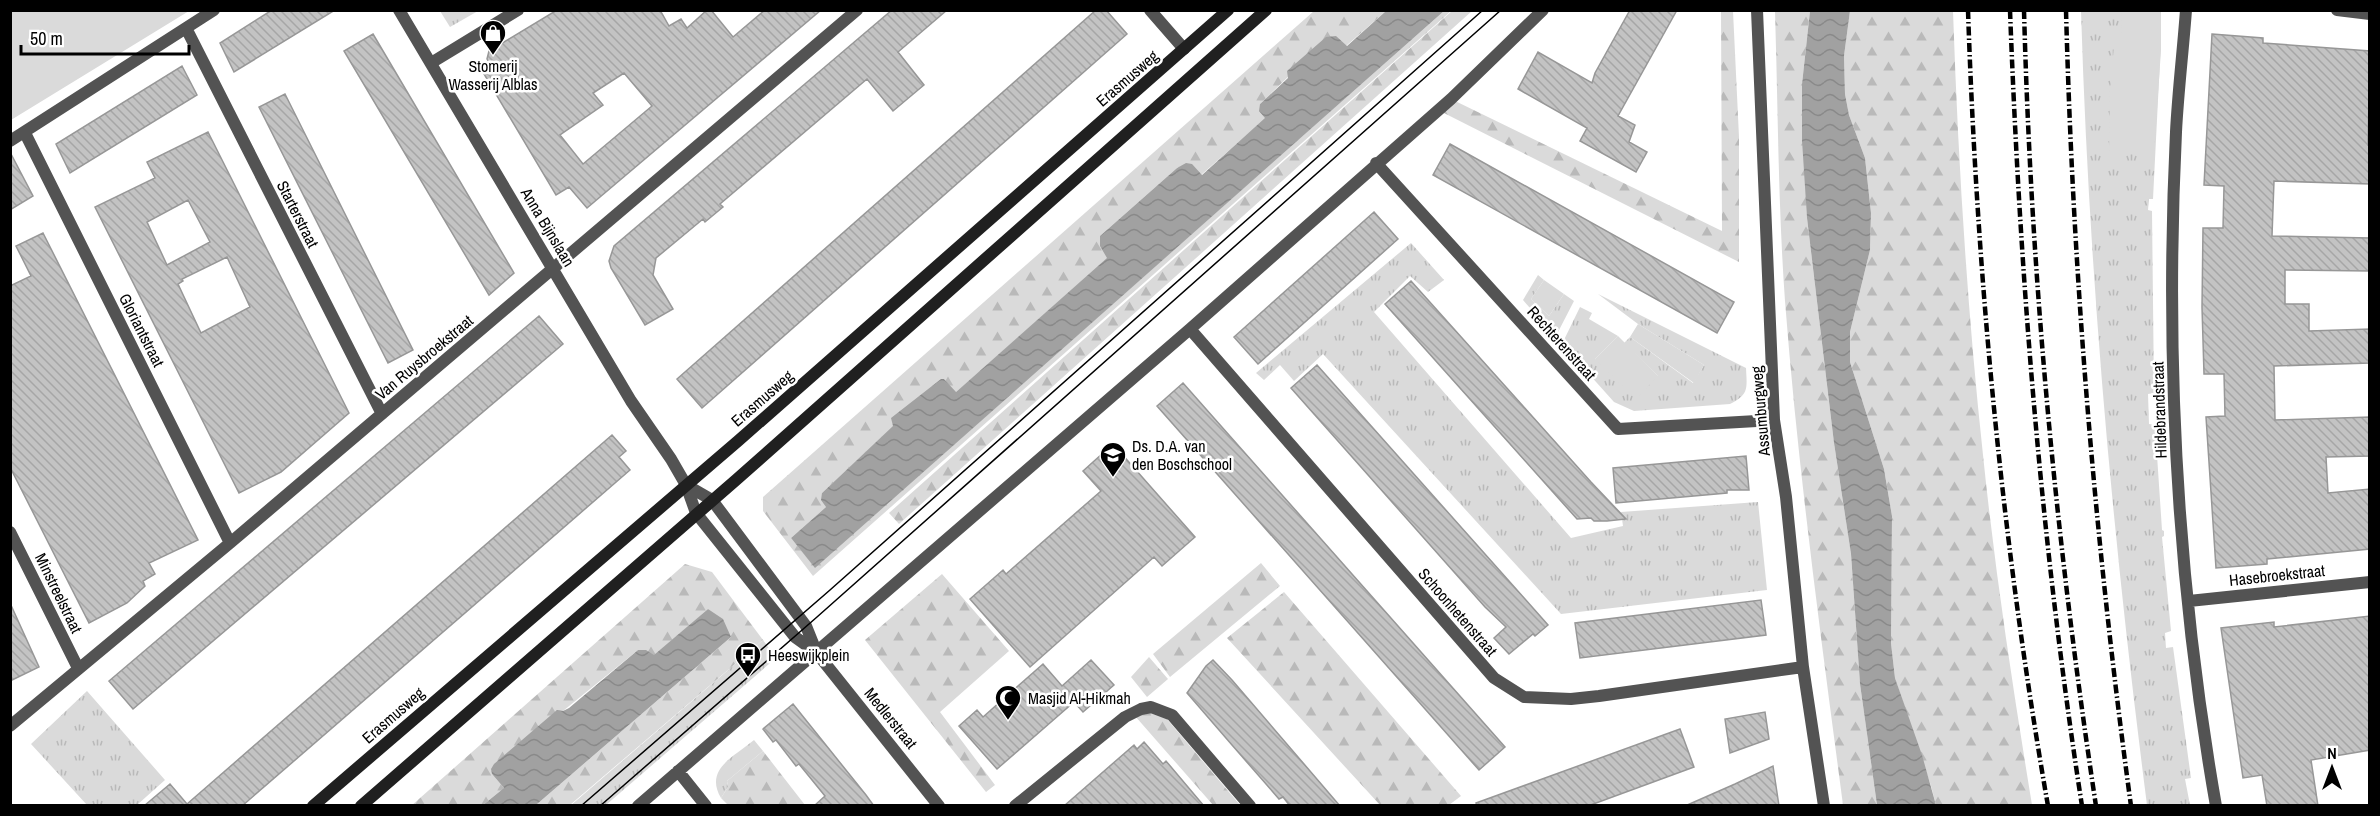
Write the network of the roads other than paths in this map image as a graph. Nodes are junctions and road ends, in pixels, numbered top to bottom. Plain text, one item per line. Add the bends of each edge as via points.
1 (214, 10) edge
2 (399, 10) edge
3 (518, 10) edge
4 (858, 10) edge
5 (1150, 10) edge
6 (1228, 10) edge
7 (1266, 10) edge
8 (1543, 10) edge
9 (1757, 10) edge
10 (2186, 10) edge
11 (2337, 10) edge
12 (2370, 14) edge
13 (186, 28) junction
14 (1184, 49) junction
15 (431, 63) junction
16 (25, 133) junction
17 (10, 141) edge
18 (1376, 164) junction
19 (554, 268) junction
20 (1190, 329) junction
21 (382, 414) junction
22 (1774, 420) junction
23 (686, 485) junction
24 (712, 500) junction
25 (696, 513) junction
26 (10, 532) edge
27 (230, 543) junction
28 (2370, 582) edge
29 (2189, 601) junction
30 (816, 652) junction
31 (1803, 667) junction
32 (78, 668) junction
33 (10, 726) edge
34 (678, 771) junction
35 (313, 806) edge
36 (361, 806) edge
37 (638, 806) edge
38 (706, 806) edge
39 (939, 806) edge
40 (1015, 806) edge
41 (1250, 806) edge
42 (1824, 806) edge
43 (2216, 806) edge

1 - 13 street
2 - 15 street, Anna Bijnslaan
3 - 15 street
4 - 19 street, Van Ruysbroekstraat
5 - 14 street
6 - 14 main road, Erasmusweg
7 - 24 main road
8 - 18 street via 1451,99
9 - 22 street, Assumburgweg
10 - 29 street, Hildebrandstraat via 2176,133 2172,291 2175,404
11 - 12 street
13 - 16 street
13 - 21 street, Starterstraat
14 - 23 main road, Erasmusweg
15 - 19 street, Anna Bijnslaan
16 - 17 street
16 - 27 street, Gloriantstraat
18 - 20 street
18 - 22 street, Rechterenstraat via 1618,429
19 - 21 street, Van Ruysbroekstraat
19 - 23 street, Anna Bijnslaan via 631,401 654,430
20 - 30 street
20 - 31 street, Schoonhetenstraat via 1494,678 1524,697 1599,696
21 - 27 street, Van Ruysbroekstraat
22 - 31 street, Assumburgweg
23 - 24 street
23 - 25 street, Medlerstraat
23 - 35 main road, Erasmusweg
24 - 25 main road
24 - 30 street, Medlerstraat via 806,626
25 - 30 street, Medlerstraat via 795,637
25 - 36 main road
26 - 32 street, Minstreelstraat
27 - 32 street, Van Ruysbroekstraat
28 - 29 street, Hasebroekstraat
29 - 43 street, Hildebrandstraat
30 - 34 street
30 - 39 street, Medlerstraat
31 - 42 street, Assumburgweg
32 - 33 street, Van Ruysbroekstraat
34 - 37 street
34 - 38 street
40 - 41 street via 1125,717 1151,707 1172,715

